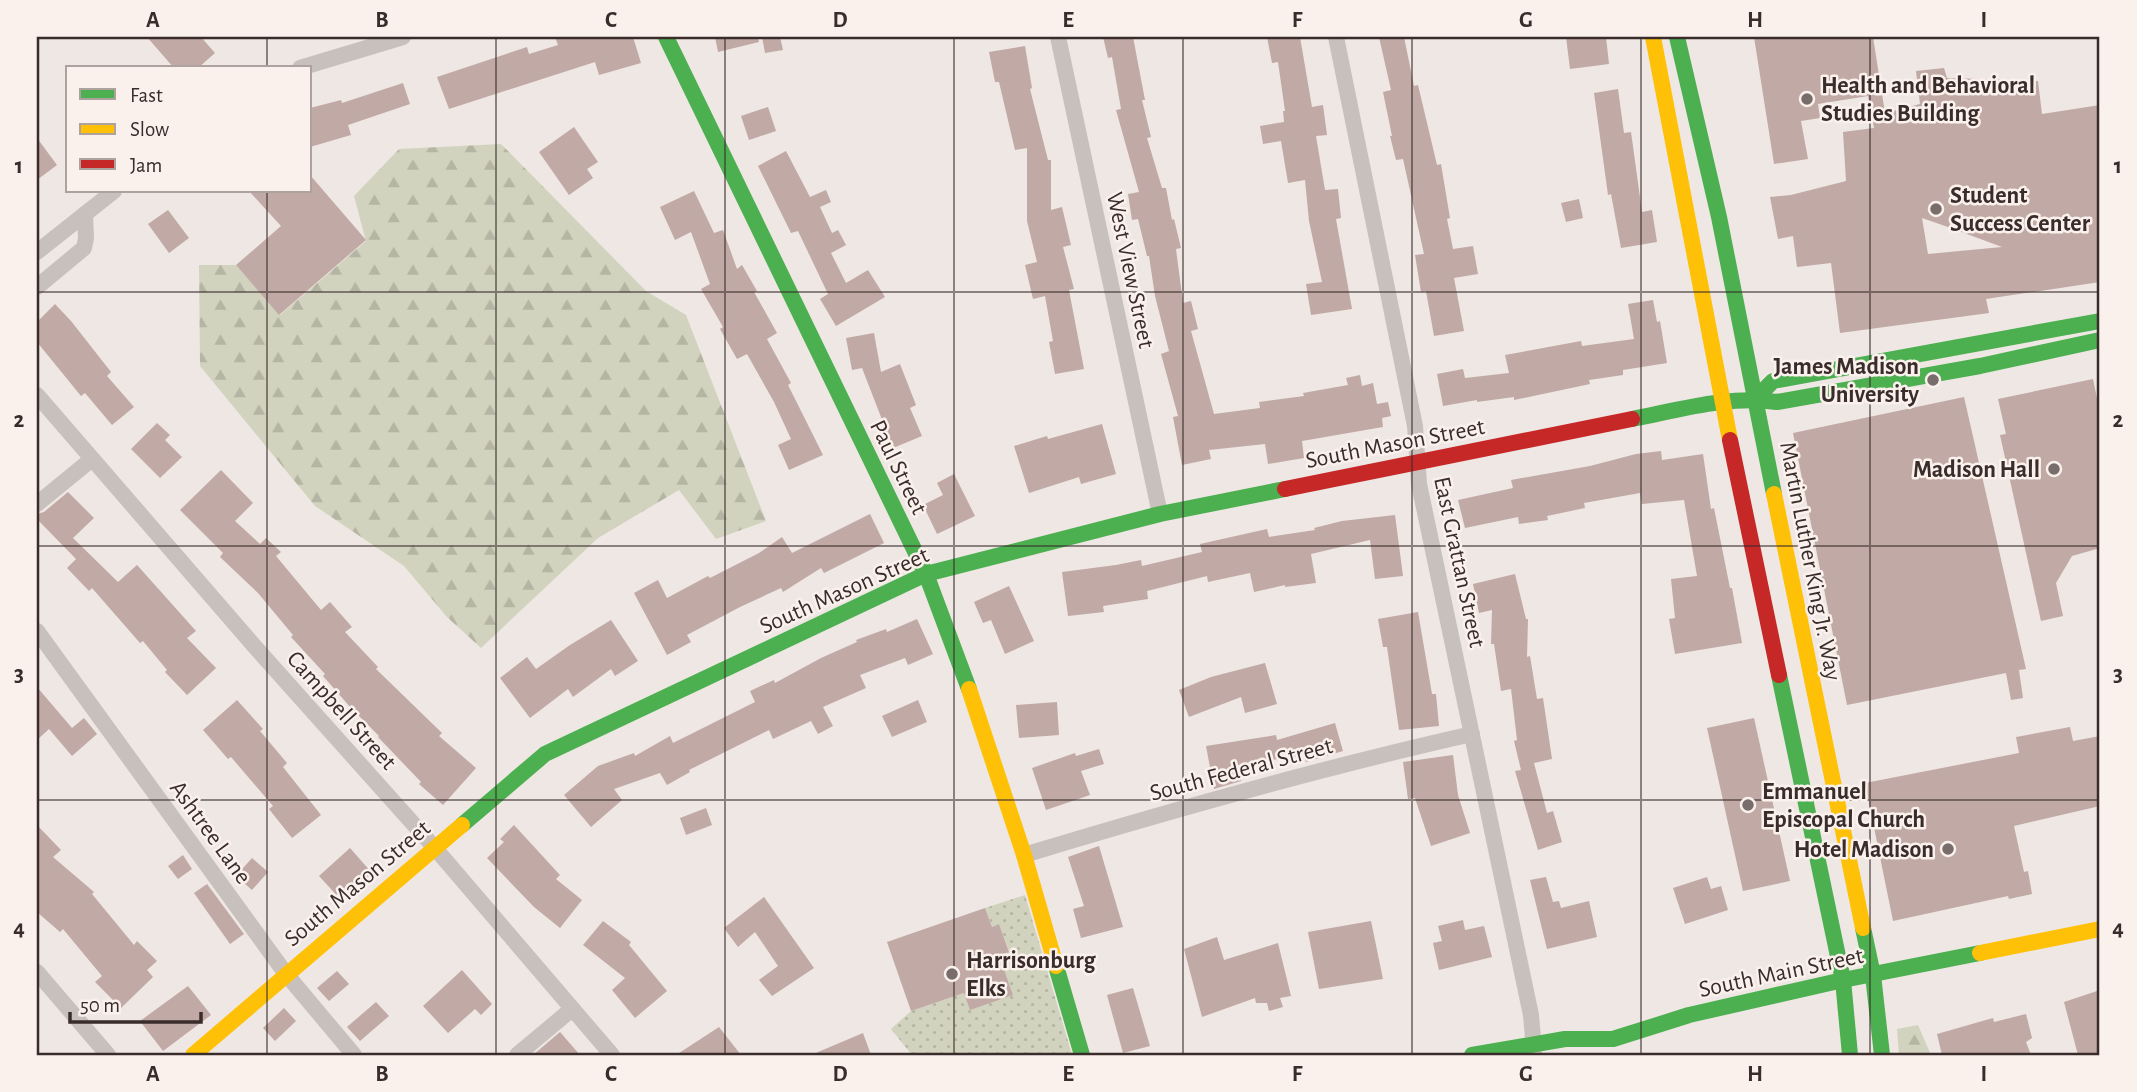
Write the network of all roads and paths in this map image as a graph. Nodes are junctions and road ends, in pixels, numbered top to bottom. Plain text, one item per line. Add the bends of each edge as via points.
1 (402, 37) edge
2 (666, 37) edge
3 (1058, 37) edge
4 (1336, 37) edge
5 (1653, 37) edge
6 (1677, 37) edge
7 (307, 66) edge
8 (113, 192) edge
9 (85, 214) junction
10 (37, 253) edge
11 (37, 287) edge
12 (2100, 321) edge
13 (2100, 340) edge
14 (37, 395) edge
15 (1755, 399) junction
16 (1722, 403) junction
17 (92, 459) junction
18 (1417, 462) junction
19 (37, 504) edge
20 (1160, 514) junction
21 (926, 574) junction
22 (37, 631) edge
23 (1472, 734) junction
24 (434, 847) junction
25 (1024, 855) junction
26 (2100, 929) edge
27 (37, 972) edge
28 (286, 974) junction
29 (1873, 975) junction
30 (1843, 981) junction
31 (572, 1009) junction
32 (1613, 1039) junction
33 (1534, 1049) edge
34 (108, 1055) edge
35 (193, 1055) edge
36 (354, 1055) edge
37 (517, 1055) edge
38 (612, 1055) edge
39 (1082, 1055) edge
40 (1472, 1055) edge
41 (1595, 1055) edge
42 (1850, 1055) edge
43 (1882, 1055) edge

1 - 7 street
2 - 21 main road, Paul Street
3 - 20 street, West View Street
4 - 18 street, East Grattan Street via 1415,426
5 - 16 main road
6 - 15 main road, Martin Luther King Jr. Way
8 - 9 street
9 - 10 street
9 - 11 street via 84,248
12 - 15 main road, South Mason Street via 1773,381
13 - 15 main road, South Mason Street via 1777,402
14 - 17 street, Campbell Street
15 - 16 main road, South Mason Street
15 - 29 main road, Martin Luther King Jr. Way
16 - 18 main road, South Mason Street
16 - 30 main road
17 - 19 street
17 - 24 street, Campbell Street
18 - 20 main road, South Mason Street
18 - 23 street, East Grattan Street
20 - 21 main road, South Mason Street
21 - 24 main road, South Mason Street via 545,754
21 - 25 main road, Paul Street
22 - 28 street, Ashtree Lane
23 - 25 street, South Federal Street via 1219,798
23 - 33 street, East Grattan Street via 1531,1015
24 - 28 main road, South Mason Street
24 - 31 street, Campbell Street
25 - 39 main road, Paul Street
26 - 29 main road, South Main Street
27 - 34 street
28 - 35 main road, South Mason Street
28 - 36 street, Ashtree Lane
29 - 30 main road, South Main Street
29 - 43 main road, Martin Luther King Jr. Way
30 - 32 main road, South Main Street via 1689,1015
30 - 42 main road
31 - 37 street
31 - 38 street, Campbell Street
32 - 33 main road, South Main Street via 1565,1039
32 - 41 main road
33 - 40 main road, South Main Street

